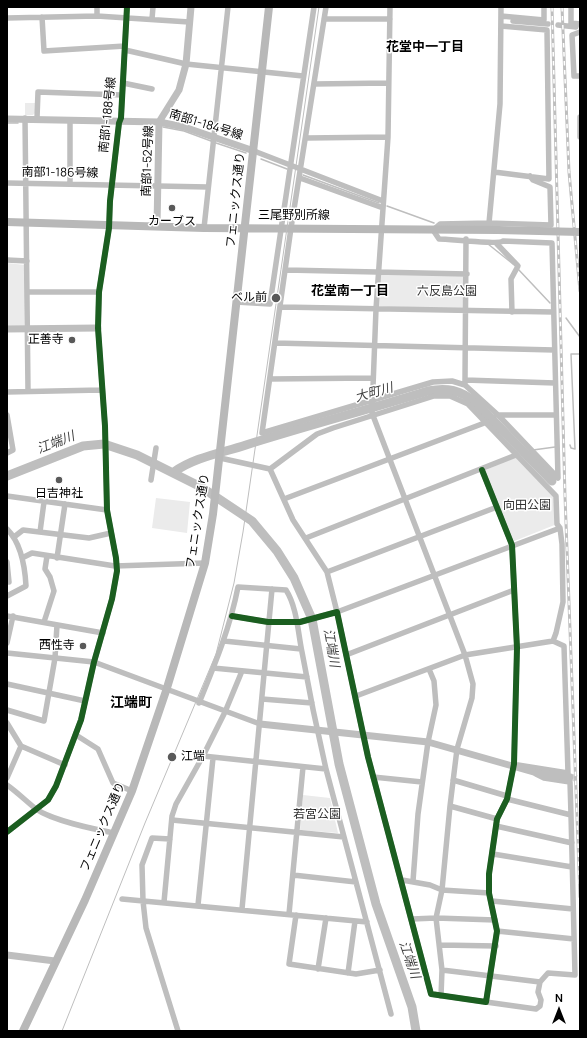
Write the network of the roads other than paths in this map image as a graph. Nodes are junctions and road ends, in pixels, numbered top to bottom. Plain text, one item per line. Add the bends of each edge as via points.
1 (97, 7) edge
2 (127, 7) edge
3 (153, 7) edge
4 (191, 7) edge
5 (228, 7) edge
6 (270, 7) edge
7 (314, 7) edge
8 (326, 7) edge
9 (390, 7) edge
10 (500, 7) edge
11 (544, 7) edge
12 (571, 7) edge
13 (97, 16) junction
14 (42, 17) junction
15 (126, 17) junction
16 (7, 18) edge
17 (501, 18) junction
18 (152, 19) junction
19 (324, 19) junction
20 (390, 19) junction
21 (189, 22) junction
22 (548, 24) dead end
23 (580, 24) edge
24 (558, 25) dead end
25 (501, 26) junction
26 (580, 27) edge
27 (580, 32) edge
28 (125, 48) junction
29 (186, 64) junction
30 (222, 68) junction
31 (263, 72) junction
32 (303, 76) junction
33 (580, 76) edge
34 (123, 83) junction
35 (388, 83) junction
36 (314, 84) junction
37 (152, 89) dead end
38 (122, 94) junction
39 (580, 117) edge
40 (25, 118) junction
41 (37, 118) junction
42 (7, 119) edge
43 (70, 120) junction
44 (120, 120) junction
45 (159, 122) junction
46 (214, 137) junction
47 (388, 137) junction
48 (580, 137) edge
49 (306, 138) junction
50 (254, 152) junction
51 (290, 166) junction
52 (301, 169) junction
53 (494, 172) junction
54 (530, 176) junction
55 (300, 178) junction
56 (7, 183) edge
57 (26, 184) junction
58 (70, 184) junction
59 (111, 186) junction
60 (158, 186) junction
61 (208, 187) junction
62 (383, 200) junction
63 (383, 208) junction
64 (7, 222) edge
65 (27, 222) junction
66 (489, 223) junction
67 (108, 224) junction
68 (552, 225) junction
69 (157, 226) junction
70 (204, 228) junction
71 (245, 228) junction
72 (281, 228) junction
73 (291, 228) junction
74 (382, 229) junction
75 (433, 230) junction
76 (580, 232) edge
77 (466, 239) junction
78 (552, 243) junction
79 (497, 244) junction
80 (7, 260) edge
81 (27, 261) junction
82 (286, 270) junction
83 (378, 272) junction
84 (467, 274) junction
85 (27, 292) junction
86 (99, 292) junction
87 (236, 302) junction
88 (281, 307) junction
89 (376, 308) junction
90 (466, 312) junction
91 (512, 312) junction
92 (553, 312) junction
93 (98, 328) junction
94 (7, 329) edge
95 (28, 329) junction
96 (275, 343) junction
97 (374, 346) junction
98 (466, 346) junction
99 (554, 350) junction
100 (373, 378) junction
101 (270, 379) junction
102 (465, 382) junction
103 (555, 382) junction
104 (101, 390) junction
105 (28, 391) junction
106 (7, 392) edge
107 (371, 403) junction
108 (372, 414) junction
109 (496, 414) junction
110 (7, 415) edge
111 (556, 415) junction
112 (487, 422) junction
113 (8, 424) edge
114 (156, 448) dead end
115 (7, 452) edge
116 (516, 455) junction
117 (220, 458) junction
118 (389, 460) junction
119 (270, 469) junction
120 (482, 470) junction
121 (151, 480) dead end
122 (7, 496) edge
123 (284, 499) junction
124 (404, 499) junction
125 (44, 502) junction
126 (64, 504) junction
127 (497, 507) junction
128 (107, 510) junction
129 (7, 528) edge
130 (560, 528) junction
131 (40, 532) junction
132 (110, 533) junction
133 (60, 535) junction
134 (419, 536) junction
135 (14, 537) junction
136 (306, 538) junction
137 (512, 545) junction
138 (47, 556) junction
139 (22, 558) junction
140 (57, 558) junction
141 (7, 562) edge
142 (205, 563) junction
143 (117, 566) junction
144 (327, 572) junction
145 (434, 575) junction
146 (7, 582) edge
147 (272, 589) junction
148 (514, 590) junction
149 (7, 596) edge
150 (335, 612) junction
151 (449, 615) junction
152 (10, 616) edge
153 (232, 616) junction
154 (44, 622) junction
155 (268, 622) junction
156 (298, 622) junction
157 (57, 625) junction
158 (103, 633) junction
159 (224, 641) junction
160 (553, 641) junction
161 (7, 643) edge
162 (266, 646) junction
163 (517, 648) junction
164 (301, 649) junction
165 (7, 653) edge
166 (346, 655) junction
167 (465, 655) junction
168 (55, 658) junction
169 (94, 662) junction
170 (213, 668) junction
171 (429, 669) junction
172 (242, 671) junction
173 (264, 674) junction
174 (307, 677) junction
175 (7, 684) edge
176 (166, 691) junction
177 (50, 693) junction
178 (356, 696) junction
179 (262, 699) junction
180 (85, 700) junction
181 (312, 702) junction
182 (199, 703) junction
183 (7, 710) edge
184 (225, 712) junction
185 (7, 723) edge
186 (260, 724) junction
187 (320, 730) junction
188 (14, 733) junction
189 (7, 734) edge
190 (364, 734) junction
191 (76, 735) junction
192 (428, 742) junction
193 (21, 746) junction
194 (457, 750) junction
195 (202, 756) junction
196 (212, 758) junction
197 (257, 761) junction
198 (65, 765) junction
199 (514, 765) junction
200 (303, 767) junction
201 (326, 769) junction
202 (534, 772) junction
203 (374, 776) junction
204 (570, 777) tunnel mouth
205 (7, 778) edge
206 (453, 780) junction
207 (422, 782) junction
208 (7, 785) edge
209 (132, 791) junction
210 (507, 797) junction
211 (450, 806) junction
212 (37, 809) junction
213 (571, 815) junction
214 (497, 819) junction
215 (172, 820) junction
216 (206, 824) junction
217 (496, 826) junction
218 (251, 828) junction
219 (7, 832) edge
220 (114, 833) junction
221 (298, 833) junction
222 (344, 837) junction
223 (170, 839) junction
224 (572, 843) junction
225 (493, 854) junction
226 (572, 867) junction
227 (293, 875) junction
228 (402, 880) junction
229 (412, 881) junction
230 (356, 882) junction
231 (442, 890) junction
232 (489, 893) junction
233 (122, 899) dead end
234 (142, 900) junction
235 (492, 900) junction
236 (164, 902) junction
237 (198, 905) junction
238 (242, 909) junction
239 (573, 909) junction
240 (289, 914) junction
241 (296, 915) junction
242 (326, 918) junction
243 (436, 918) junction
244 (412, 919) junction
245 (495, 920) junction
246 (355, 921) junction
247 (367, 922) junction
248 (497, 931) junction
249 (574, 939) junction
250 (440, 945) junction
251 (496, 946) junction
252 (7, 955) edge
253 (55, 961) junction
254 (318, 969) junction
255 (380, 970) junction
256 (442, 970) junction
257 (348, 973) junction
258 (490, 975) junction
259 (540, 982) junction
260 (441, 996) junction
261 (486, 1002) junction
262 (391, 1014) dead end
263 (23, 1031) edge
264 (178, 1031) edge

1 - 13 street
2 - 15 street, 南部1-188号線
3 - 18 street
4 - 21 street, 南部1-52号線
5 - 30 street
6 - 31 main road, フェニックス通り
7 - 32 street
8 - 19 street
9 - 20 street
10 - 17 street
11 - 17 street via 544,20
12 - 23 street via 571,23
13 - 14 street
13 - 15 street
14 - 16 street
14 - 28 street via 44,51
15 - 18 street
15 - 28 street, 南部1-188号線
17 - 22 street
17 - 25 street
18 - 21 street
19 - 20 street
19 - 36 street
20 - 35 street
21 - 29 street, 南部1-52号線
24 - 26 street
25 - 53 street via 500,104
25 - 54 street via 547,30 550,179
27 - 33 street via 572,35 574,76
28 - 29 street
28 - 34 street, 南部1-188号線
29 - 30 street
29 - 45 street, 南部1-52号線 via 179,90
30 - 31 street
30 - 46 street
31 - 32 street
31 - 50 main road, フェニックス通り
32 - 51 street
34 - 37 street
34 - 38 street, 南部1-188号線
35 - 36 street
35 - 47 street
36 - 49 street
38 - 41 street via 38,92
38 - 44 street, 南部1-188号線
39 - 48 street
40 - 41 street, 南部1-184号線
40 - 42 street, 南部1-184号線
40 - 57 street
41 - 43 street, 南部1-184号線
43 - 44 street, 南部1-184号線
43 - 58 street
44 - 45 street, 南部1-184号線
44 - 59 street, 南部1-188号線
45 - 46 street, 南部1-184号線
45 - 60 street, 南部1-52号線
46 - 50 street, 南部1-184号線
46 - 61 street
47 - 49 street
47 - 62 street
49 - 52 street
50 - 51 street
50 - 71 main road, フェニックス通り
51 - 52 street
51 - 72 street
52 - 55 street
52 - 62 street
53 - 54 street
53 - 66 street
54 - 68 street via 533,180 550,187
55 - 63 street
55 - 73 street
56 - 57 street, 南部1-186号線
57 - 58 street, 南部1-186号線
57 - 65 street
58 - 59 street, 南部1-186号線
59 - 60 street, 南部1-186号線
59 - 67 street, 南部1-188号線
60 - 61 street, 南部1-186号線
60 - 69 street, 南部1-52号線
61 - 70 street
62 - 63 street
63 - 74 street
64 - 65 main road, 三尾野別所線
65 - 67 main road, 三尾野別所線
65 - 81 street
66 - 68 street
66 - 75 street via 440,224
67 - 69 main road, 三尾野別所線
67 - 86 street, 南部1-188号線
68 - 78 street
69 - 70 main road, 三尾野別所線
70 - 71 main road, 三尾野別所線
71 - 72 main road, 三尾野別所線
71 - 87 main road, フェニックス通り
72 - 73 main road, 三尾野別所線
72 - 87 street via 270,304
73 - 74 main road, 三尾野別所線
73 - 82 street
74 - 75 main road, 三尾野別所線
74 - 83 street
75 - 76 main road, 三尾野別所線, bridge
75 - 77 street via 439,239
77 - 79 street
77 - 84 street
78 - 79 street via 503,241
78 - 92 street
79 - 91 street via 518,266 511,279
80 - 81 street
81 - 85 street
82 - 83 street
82 - 88 street
83 - 84 street
83 - 89 street
84 - 90 street
85 - 86 street
85 - 95 street
86 - 93 street, 南部1-188号線
87 - 117 main road, フェニックス通り
88 - 89 street
88 - 96 street
89 - 90 street
89 - 97 street
90 - 91 street
90 - 98 street
91 - 92 street
92 - 99 street
93 - 95 street
93 - 104 street, 南部1-188号線
94 - 95 street
95 - 105 street
96 - 97 street
96 - 101 street
97 - 98 street
97 - 100 street
98 - 99 street
98 - 102 street
99 - 103 street
100 - 101 street
100 - 107 street
101 - 107 street via 262,433
102 - 103 street
102 - 107 street via 442,381
102 - 109 street
103 - 111 street
104 - 105 street
104 - 128 street, 南部1-188号線 via 105,428
105 - 106 street
107 - 108 street
108 - 112 street via 443,395 463,400
108 - 118 street
108 - 119 street via 316,434
109 - 111 street
109 - 111 street via 558,478
110 - 113 street
112 - 116 street
112 - 118 street
113 - 115 street via 13,450
114 - 121 street
116 - 120 street
116 - 130 street via 556,496 557,524
117 - 119 street
117 - 142 main road, フェニックス通り
118 - 123 street
118 - 124 street
119 - 123 street
120 - 124 street
120 - 127 street
122 - 125 street
123 - 136 street via 293,520
124 - 134 street
124 - 136 street
125 - 126 street
125 - 131 street
126 - 128 street
126 - 133 street
127 - 134 street
127 - 137 street
128 - 132 street, 南部1-188号線
129 - 135 street
130 - 137 street
130 - 160 street via 563,602
131 - 133 street
131 - 135 street via 24,530
132 - 133 street via 89,538
132 - 143 street, 南部1-188号線
133 - 140 street
134 - 144 street
134 - 145 street
135 - 139 street
136 - 144 street
137 - 145 street
137 - 148 street
138 - 139 street via 32,553
138 - 140 street
138 - 154 street via 45,569 54,591
139 - 149 street via 26,586
140 - 143 street
141 - 146 street
142 - 143 street
142 - 176 main road, フェニックス通り
143 - 158 street
144 - 150 street
145 - 150 street
145 - 151 street
147 - 153 street via 238,587
147 - 155 street
147 - 156 street via 286,590
148 - 151 street
148 - 163 street
150 - 156 street
150 - 166 street
151 - 166 street
151 - 167 street
152 - 154 street
152 - 161 street
153 - 155 street
153 - 159 street
154 - 157 street
155 - 156 street
155 - 162 street
156 - 164 street
157 - 158 street
157 - 168 street
158 - 169 street
159 - 162 street
159 - 170 street
160 - 163 street
160 - 199 street via 564,646 568,773
162 - 164 street
162 - 173 street
163 - 167 street
163 - 199 street
164 - 174 street
165 - 168 street
166 - 178 street
167 - 171 street
167 - 194 street via 473,684 472,698
168 - 169 street
168 - 177 street
169 - 176 street
169 - 180 street
170 - 172 street
170 - 182 street
171 - 178 street
171 - 192 street via 434,681 436,705
172 - 173 street
172 - 184 street
173 - 174 street
173 - 179 street
174 - 181 street
175 - 177 street
176 - 182 street
176 - 209 main road, フェニックス通り
177 - 180 street
177 - 183 street via 44,721
178 - 190 street
179 - 181 street
179 - 186 street
180 - 191 street
181 - 187 street
182 - 184 street
184 - 186 street
184 - 195 street
185 - 188 street
186 - 187 street
186 - 197 street
187 - 190 street
187 - 201 street
188 - 189 street
188 - 193 street
190 - 192 street
190 - 203 street
191 - 198 street
191 - 209 street via 98,749 113,783
192 - 194 street
192 - 207 street
193 - 198 street
193 - 205 street
194 - 199 street
194 - 206 street
195 - 196 street
195 - 215 street via 176,804
196 - 197 street
196 - 216 street
197 - 200 street
197 - 218 street
198 - 212 street via 48,800
199 - 202 street
199 - 210 street
200 - 201 street
200 - 221 street
201 - 222 street
202 - 204 street
202 - 213 street via 544,778 570,782
203 - 207 street
203 - 228 street
206 - 210 street
206 - 211 street
207 - 229 street
208 - 212 street
209 - 220 main road, フェニックス通り
210 - 213 street
210 - 214 street
211 - 214 street
211 - 231 street
212 - 219 street
212 - 220 street via 93,829
213 - 224 street
214 - 217 street
215 - 216 street
215 - 223 street
216 - 218 street
216 - 237 street
217 - 224 street
217 - 225 street
218 - 221 street
218 - 238 street
220 - 253 main road, フェニックス通り
221 - 222 street
221 - 227 street
222 - 230 street
223 - 234 street via 152,838 142,865
223 - 236 street
224 - 226 street
225 - 226 street
225 - 232 street
226 - 239 street
227 - 230 street
227 - 240 street
228 - 229 street
228 - 244 street
229 - 231 street
230 - 247 street
231 - 232 street
231 - 243 street
232 - 235 street
233 - 234 street
234 - 236 street
234 - 264 street via 146,928
235 - 239 street
235 - 245 street
236 - 237 street
237 - 238 street
238 - 240 street
239 - 249 street
240 - 241 street
241 - 242 street
241 - 254 street via 289,964
242 - 246 street
242 - 254 street
243 - 244 street
243 - 245 street
243 - 250 street
244 - 260 street via 431,994
245 - 248 street
246 - 247 street
246 - 257 street
247 - 255 street
248 - 249 street
248 - 251 street
249 - 259 street via 575,975 548,973
250 - 251 street
250 - 256 street
251 - 258 street
252 - 253 street
253 - 263 main road, フェニックス通り
254 - 257 street
255 - 257 street
255 - 262 street
256 - 258 street
256 - 260 street
258 - 259 street
258 - 261 street
259 - 261 street via 538,992 541,1000 540,1006 536,1008
260 - 261 street

